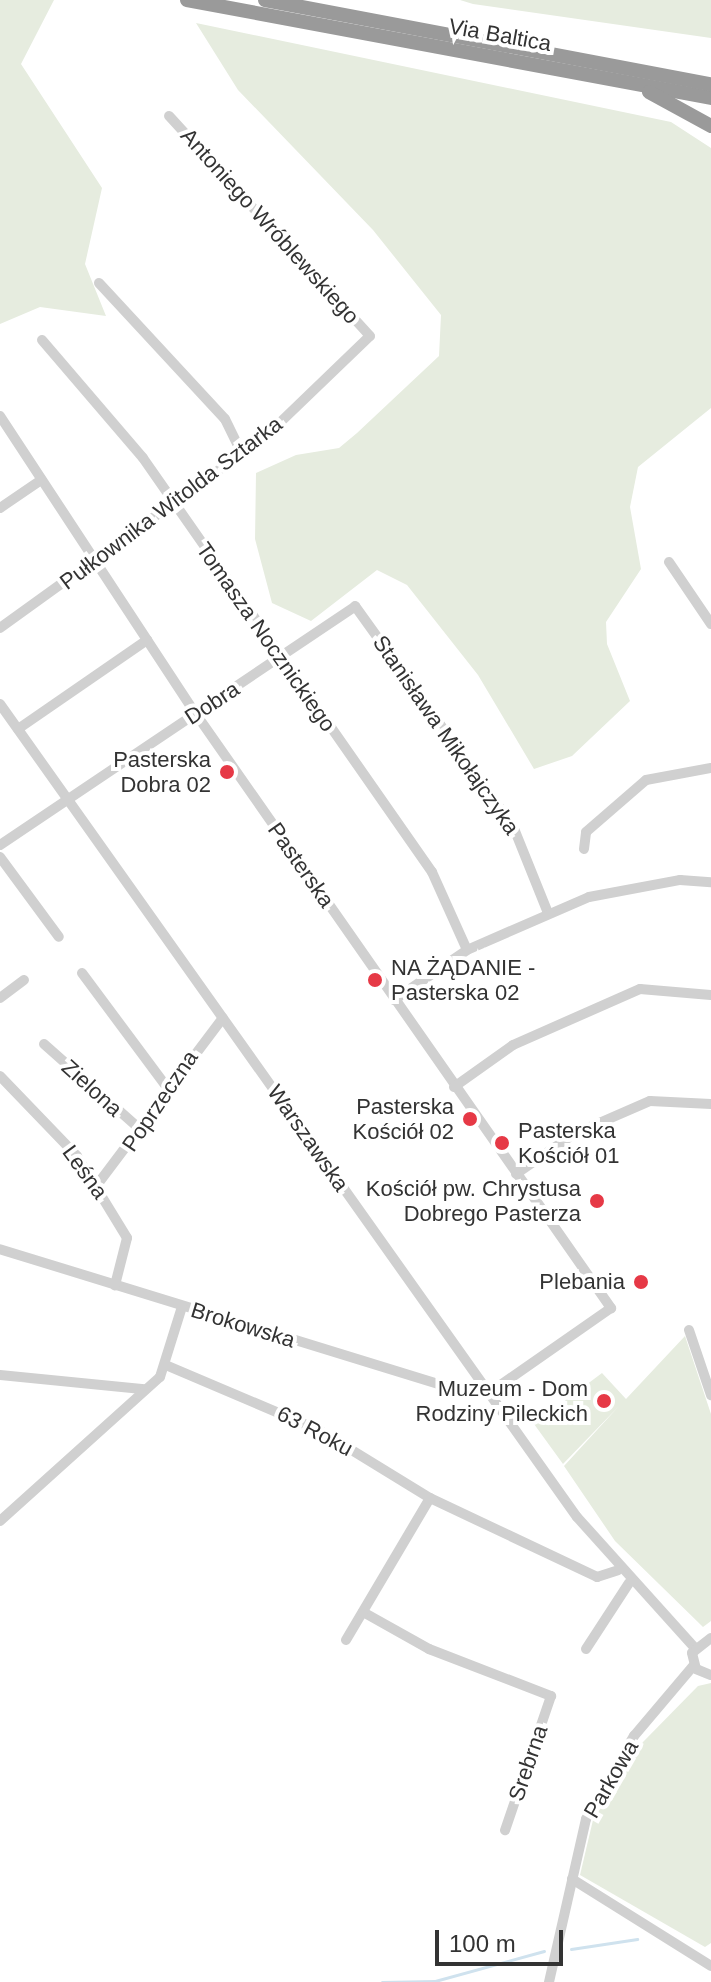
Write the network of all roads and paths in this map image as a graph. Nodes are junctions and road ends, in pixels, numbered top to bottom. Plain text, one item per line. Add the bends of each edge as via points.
1 (187, 0) edge
2 (265, 0) edge
3 (616, 79) junction
4 (711, 84) edge
5 (711, 98) edge
6 (169, 116) dead end
7 (711, 126) edge
8 (99, 283) dead end
9 (370, 336) joint
10 (42, 340) dead end
11 (0, 416) edge
12 (241, 452) junction
13 (41, 480) junction
14 (171, 499) junction
15 (0, 508) edge
16 (669, 562) dead end
17 (94, 564) junction
18 (355, 606) joint
19 (711, 624) edge
20 (0, 628) edge
21 (147, 640) junction
22 (279, 659) junction
23 (0, 704) edge
24 (196, 714) junction
25 (18, 729) junction
26 (711, 768) edge
27 (67, 798) junction
28 (0, 845) edge
29 (584, 849) dead end
30 (0, 857) edge
31 (711, 882) edge
32 (548, 913) junction
33 (59, 937) dead end
34 (467, 950) junction
35 (82, 973) dead end
36 (24, 980) dead end
37 (711, 995) edge
38 (0, 998) edge
39 (394, 1000) junction
40 (223, 1018) junction
41 (44, 1044) dead end
42 (0, 1076) edge
43 (454, 1087) junction
44 (168, 1089) junction
45 (711, 1104) edge
46 (141, 1130) junction
47 (516, 1174) junction
48 (97, 1185) junction
49 (0, 1249) edge
50 (115, 1285) junction
51 (182, 1307) junction
52 (689, 1330) dead end
53 (168, 1366) junction
54 (0, 1375) edge
55 (144, 1389) junction
56 (487, 1393) junction
57 (711, 1395) edge
58 (430, 1498) junction
59 (0, 1521) edge
60 (618, 1570) junction
61 (629, 1583) junction
62 (363, 1612) junction
63 (346, 1640) dead end
64 (702, 1642) edge
65 (586, 1649) dead end
66 (702, 1671) edge
67 (505, 1830) dead end
68 (572, 1879) junction
69 (711, 1966) edge
70 (549, 1982) edge

1 - 3 highway, Via Baltica
2 - 4 highway, Via Baltica
3 - 5 highway, Via Baltica
3 - 7 highway via 680,104
6 - 9 street, Antoniego Wróblewskiego
8 - 12 street via 225,419
9 - 12 street, Pułkownika Witolda Sztarka
10 - 14 street, Tomasza Nocznickiego
11 - 13 street, Pasterska
12 - 14 street, Pułkownika Witolda Sztarka
13 - 15 street
13 - 17 street, Pasterska
14 - 17 street, Pułkownika Witolda Sztarka
14 - 22 street, Tomasza Nocznickiego
16 - 19 street
17 - 20 street, Pułkownika Witolda Sztarka
17 - 21 street, Pasterska
18 - 22 street, Dobra
18 - 32 street, Stanisława Mikołajczyka via 513,826
21 - 24 street, Pasterska
21 - 25 street
22 - 24 street, Dobra
22 - 34 street, Tomasza Nocznickiego via 432,872
23 - 25 street, Warszawska
24 - 27 street, Dobra
24 - 39 street, Pasterska
25 - 27 street, Warszawska
26 - 29 street via 646,780 586,832
27 - 28 street, Dobra
27 - 40 street, Warszawska
30 - 33 street
31 - 32 street via 680,880 599,894
32 - 34 street
34 - 39 street
35 - 44 street
36 - 38 street
37 - 43 street via 640,989 513,1045
39 - 43 street, Pasterska
40 - 44 street, Poprzeczna
40 - 56 street, Warszawska
41 - 46 street, Zielona
42 - 48 street, Leśna
43 - 47 street, Pasterska
44 - 46 street, Poprzeczna
45 - 47 street via 650,1101 574,1134
46 - 48 street, Poprzeczna
47 - 56 street, Pasterska via 611,1308
48 - 50 street, Leśna via 127,1238
49 - 50 street, Brokowska
50 - 51 street, Brokowska
51 - 53 street
51 - 56 street, Brokowska via 464,1393
52 - 57 street
53 - 55 street
53 - 58 street, 63 Roku via 319,1430
54 - 55 street
55 - 59 street
56 - 60 street, Warszawska
58 - 60 street, 63 Roku via 597,1577
58 - 62 street
60 - 61 street, Warszawska
61 - 64 street, Warszawska via 678,1628
61 - 65 street
62 - 63 street
62 - 67 street, Srebrna via 429,1649 551,1696
64 - 66 street
66 - 68 street, Parkowa via 679,1685 605,1782
68 - 69 street
68 - 70 street, Parkowa

